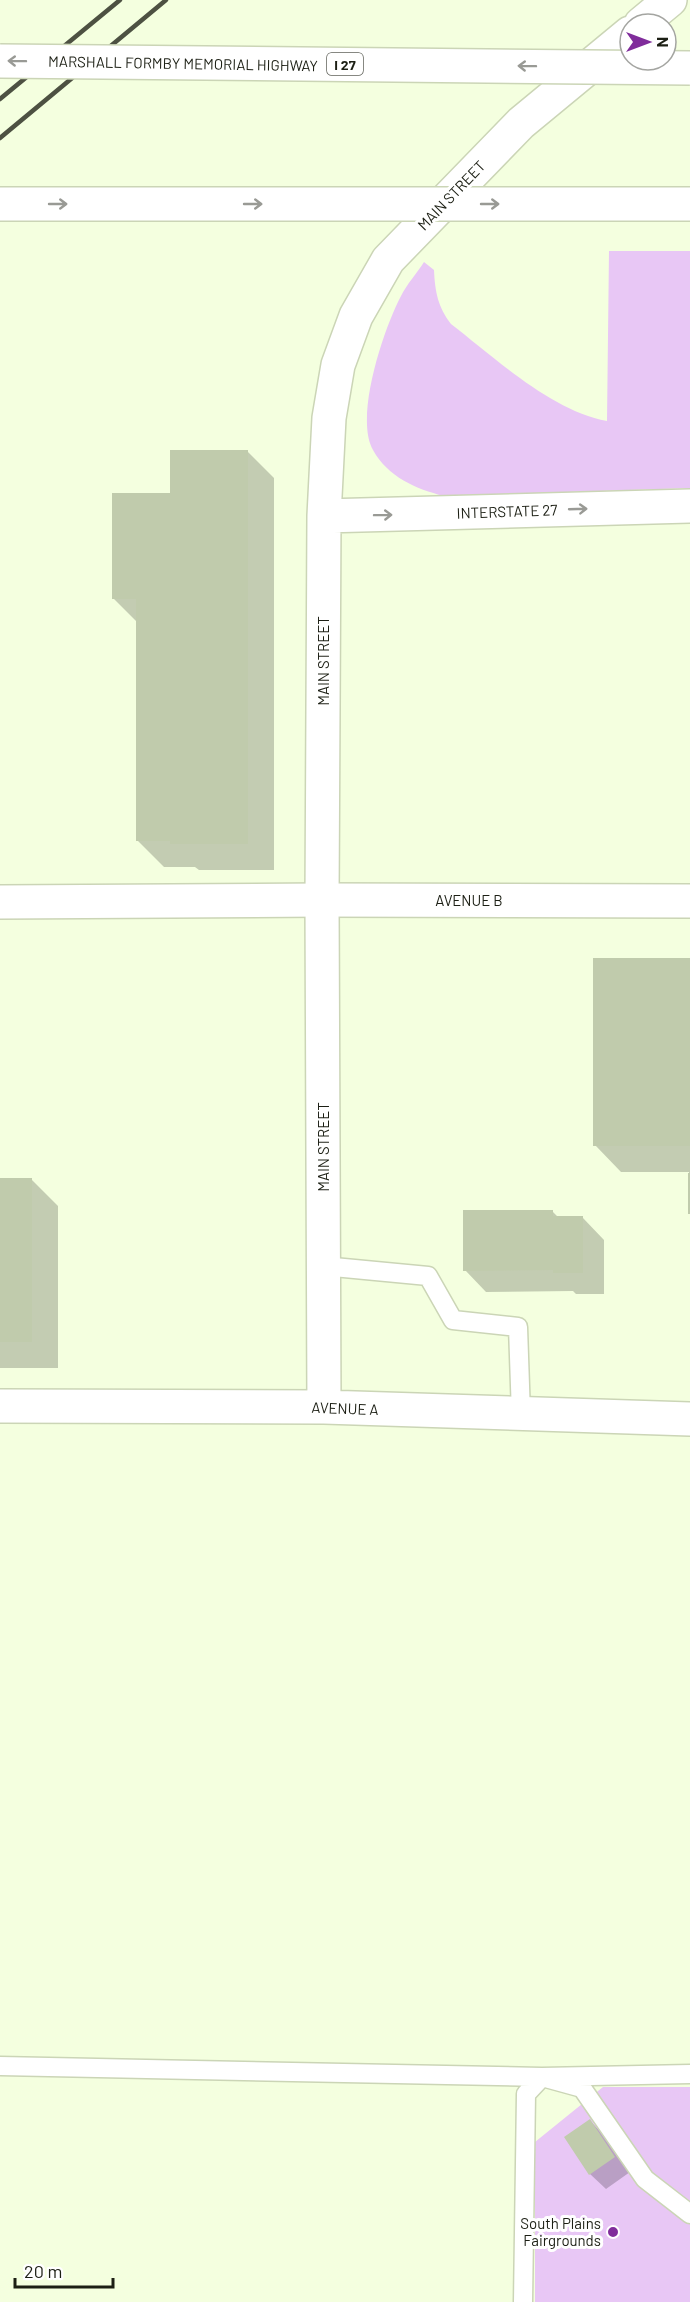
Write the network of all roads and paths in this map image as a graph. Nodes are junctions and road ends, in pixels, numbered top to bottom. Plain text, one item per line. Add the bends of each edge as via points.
1 (670, 0) edge
2 (656, 12) edge
3 (618, 43) edge
4 (0, 61) edge
5 (690, 68) edge
6 (0, 204) edge
7 (690, 204) edge
8 (690, 506) edge
9 (324, 516) junction
10 (322, 900) junction
11 (690, 901) edge
12 (0, 902) edge
13 (323, 1266) junction
14 (0, 1406) edge
15 (324, 1407) junction
16 (521, 1415) junction
17 (690, 1419) edge
18 (0, 2066) edge
19 (690, 2074) edge
20 (542, 2077) junction
21 (690, 2214) edge
22 (523, 2302) edge

1 - 2 main road
3 - 9 main road, MAIN STREET via 521,123 388,260 356,316 338,365 329,418
5 -> 4 main road, MARSHALL FORMBY MEMORIAL HIGHWAY / I 27, bridge
6 -> 7 main road, bridge
9 -> 8 main road, INTERSTATE 27
9 - 10 main road, MAIN STREET
10 - 11 main road, AVENUE B
10 - 12 main road, AVENUE B
10 - 13 main road, MAIN STREET
13 - 15 main road, MAIN STREET
13 - 16 lane via 428,1276 453,1320 519,1327
14 - 15 main road, AVENUE A
15 - 16 main road, AVENUE A
16 - 17 main road, AVENUE A
18 - 20 lane
19 - 20 lane
20 - 21 lane via 582,2088 645,2179
20 - 22 lane via 526,2094

